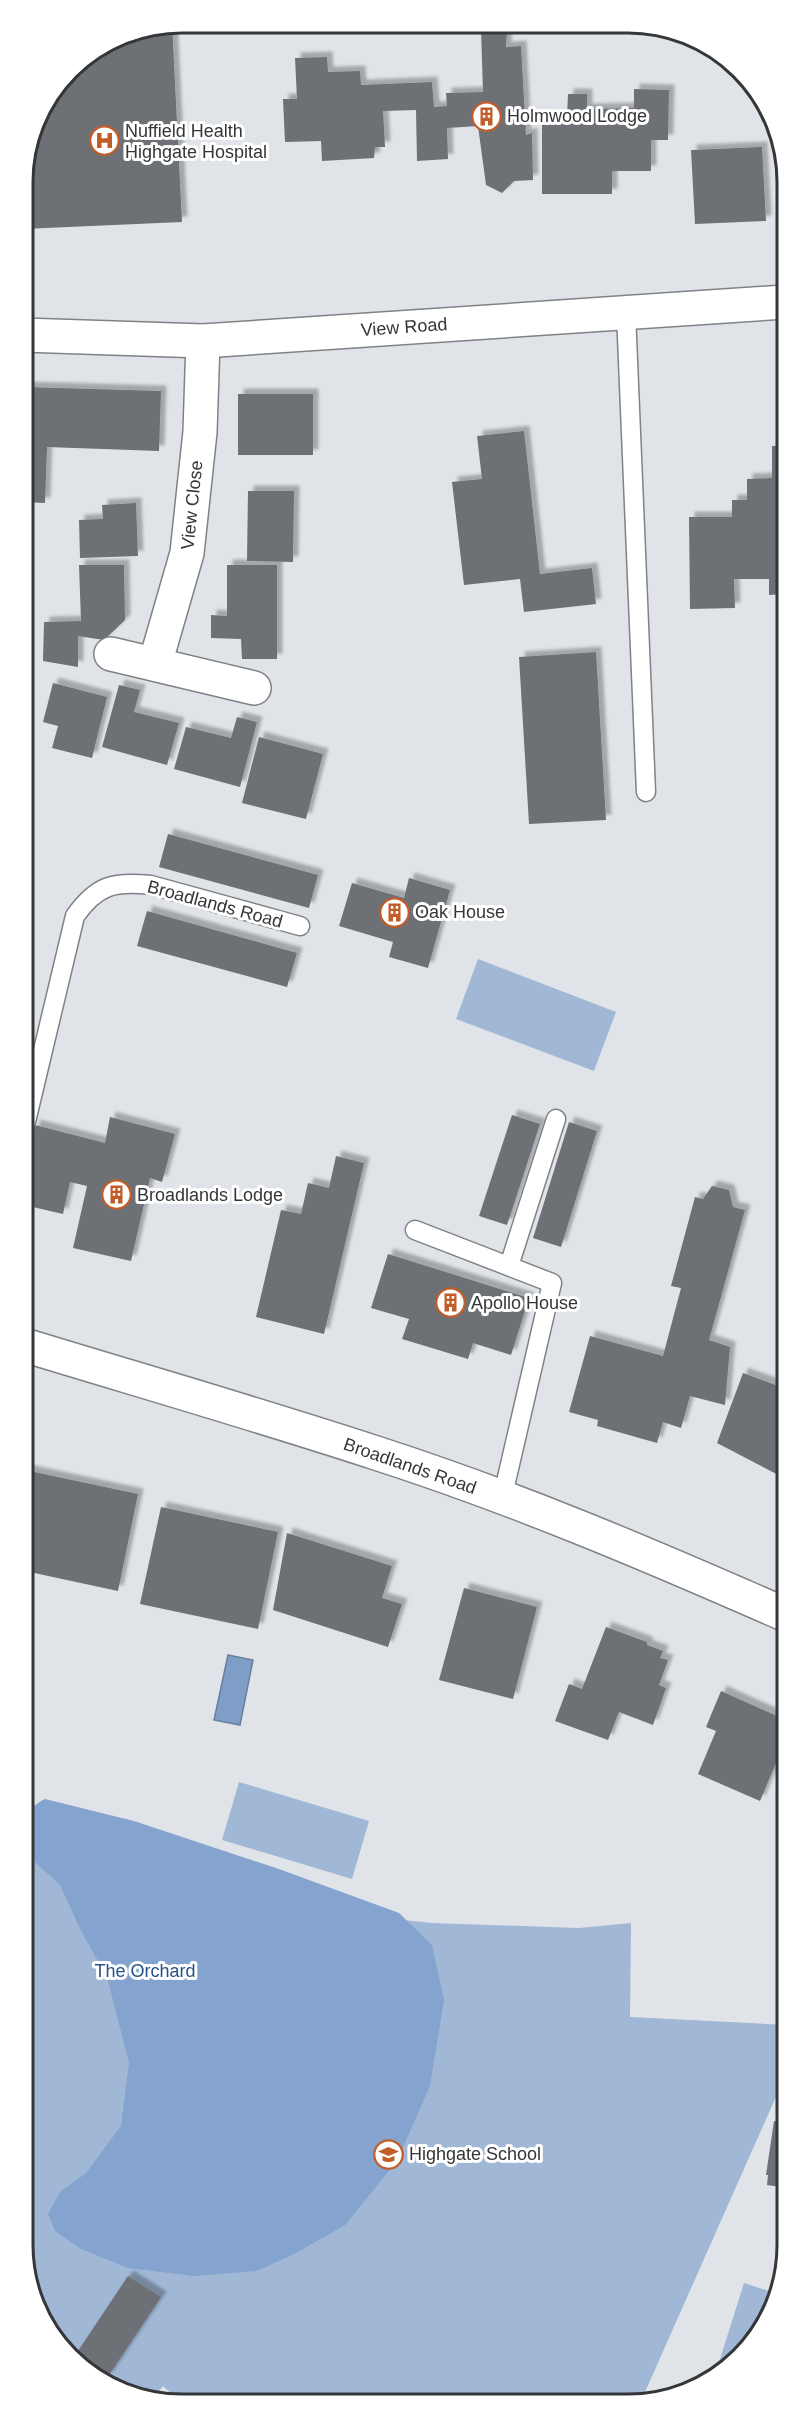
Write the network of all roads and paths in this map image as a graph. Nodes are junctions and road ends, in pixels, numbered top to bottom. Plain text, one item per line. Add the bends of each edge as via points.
1 (777, 302) edge
2 (626, 313) junction
3 (33, 335) edge
4 (203, 341) junction
5 (111, 654) dead end
6 (155, 664) junction
7 (254, 688) dead end
8 (646, 792) dead end
9 (300, 926) dead end
10 (33, 1092) edge
11 (556, 1119) dead end
12 (415, 1230) dead end
13 (509, 1266) junction
14 (33, 1349) edge
15 (502, 1498) junction
16 (777, 1611) edge

1 - 2 street, View Road
2 - 4 street, View Road
2 - 8 lane
3 - 4 street, View Road
4 - 6 street, View Close via 200,432 188,553
5 - 6 street
6 - 7 street
9 - 10 lane, Broadlands Road via 151,885 131,882 98,890 75,916
11 - 13 lane
12 - 13 lane
13 - 15 lane via 552,1282
14 - 15 street, Broadlands Road via 378,1453
15 - 16 street, Broadlands Road

